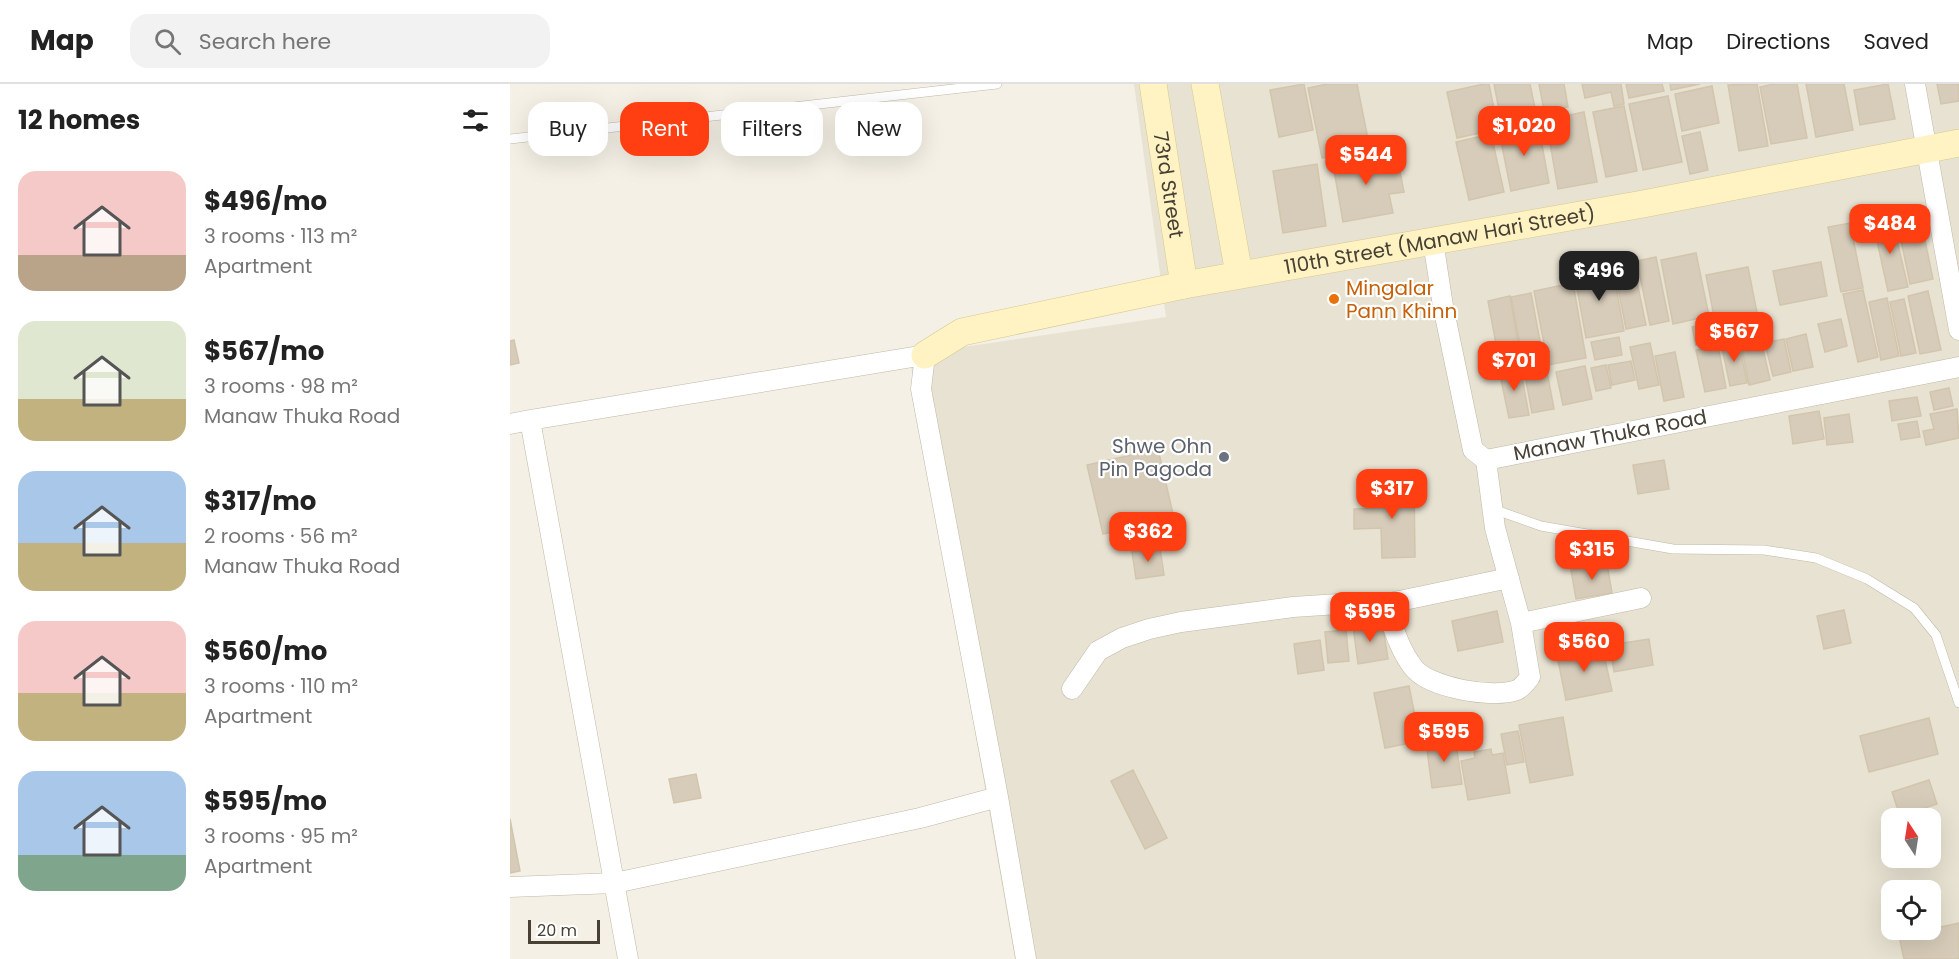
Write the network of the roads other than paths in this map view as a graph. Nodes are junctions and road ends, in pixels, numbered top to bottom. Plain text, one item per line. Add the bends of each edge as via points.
1 (997, 84) edge
2 (1154, 84) edge
3 (1205, 84) edge
4 (1915, 84) edge
5 (510, 139) edge
6 (1959, 143) edge
7 (1926, 149) junction
8 (1433, 241) junction
9 (1239, 274) junction
10 (1184, 285) junction
11 (1959, 330) edge
12 (925, 355) junction
13 (1959, 367) edge
14 (530, 420) junction
15 (510, 424) edge
16 (1486, 460) junction
17 (1493, 509) junction
18 (1509, 578) junction
19 (1641, 598) dead end
20 (1385, 604) junction
21 (1521, 623) junction
22 (1072, 689) dead end
23 (1959, 703) edge
24 (998, 797) junction
25 (615, 883) junction
26 (510, 887) edge
27 (628, 959) edge
28 (1026, 959) edge

1 - 5 lane
2 - 10 main road, 73rd Street
3 - 9 main road
4 - 7 street
6 - 7 main road, 110th Street (Manaw Hari Street)
7 - 8 main road, 110th Street (Manaw Hari Street)
7 - 11 street
8 - 9 main road, 110th Street (Manaw Hari Street)
8 - 16 street, Manaw Thuka Road via 1473,450
9 - 10 main road, 110th Street (Manaw Hari Street)
10 - 12 main road, 110th Street (Manaw Hari Street) via 962,332
12 - 14 street
12 - 24 street via 921,389
13 - 16 street, Manaw Thuka Road
14 - 15 street
14 - 25 street
16 - 17 street
17 - 18 street
17 - 23 lane via 1541,526 1673,549 1764,550 1816,558 1867,579 1914,608 1936,635
18 - 20 street
18 - 21 street
19 - 21 street
20 - 21 street via 1400,645 1414,669 1426,679 1453,689 1488,693 1516,690 1524,685 1530,677
20 - 22 street via 1293,607 1149,629 1098,651
24 - 25 street via 920,818
24 - 28 street
25 - 26 street
25 - 27 street

